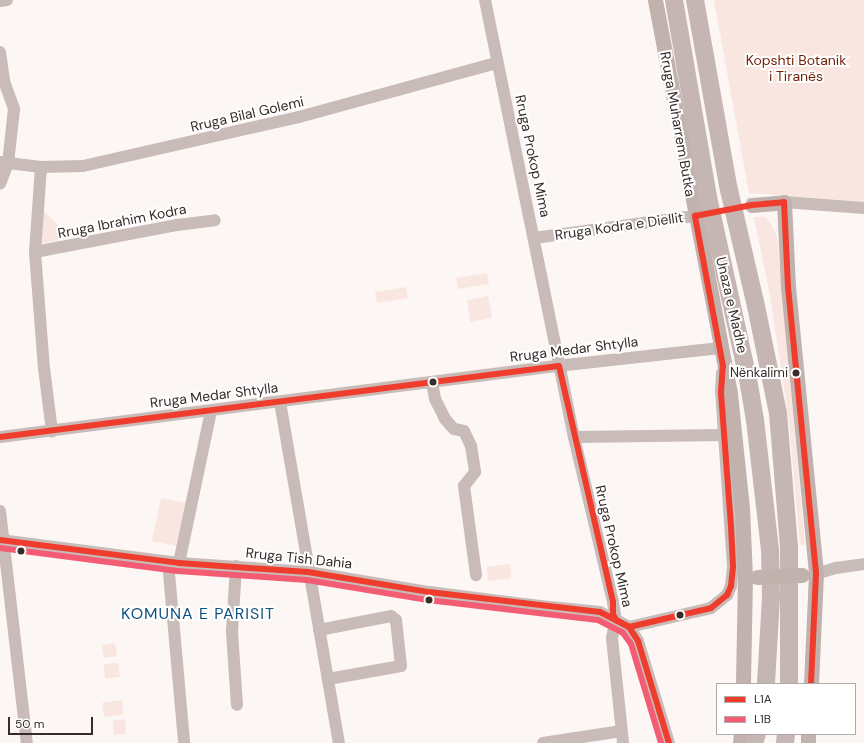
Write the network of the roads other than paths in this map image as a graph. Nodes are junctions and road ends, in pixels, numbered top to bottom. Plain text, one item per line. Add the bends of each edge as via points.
1 (7, 0) edge
2 (485, 0) edge
3 (655, 0) edge
4 (674, 0) edge
5 (695, 0) edge
6 (0, 1) edge
7 (0, 52) edge
8 (497, 64) junction
9 (4, 163) edge
10 (41, 167) junction
11 (0, 184) edge
12 (784, 202) junction
13 (752, 205) tunnel mouth
14 (864, 208) edge
15 (699, 215) junction
16 (215, 220) dead end
17 (534, 238) junction
18 (34, 252) junction
19 (720, 348) junction
20 (559, 366) junction
21 (723, 366) junction
22 (432, 383) junction
23 (280, 402) junction
24 (211, 411) junction
25 (52, 431) junction
26 (724, 435) junction
27 (0, 437) edge
28 (574, 437) junction
29 (0, 511) edge
30 (2, 540) edge
31 (173, 563) junction
32 (864, 564) edge
33 (236, 566) junction
34 (308, 572) junction
35 (809, 574) junction
36 (476, 575) dead end
37 (751, 578) junction
38 (616, 620) junction
39 (629, 627) junction
40 (319, 630) junction
41 (328, 679) junction
42 (743, 683) edge
43 (766, 683) edge
44 (789, 683) edge
45 (811, 683) edge
46 (237, 705) dead end
47 (615, 732) dead end
48 (27, 743) edge
49 (184, 743) edge
50 (339, 743) edge
51 (543, 743) edge
52 (623, 743) edge
53 (669, 743) edge

1 - 6 street
2 - 8 street, Rruga Prokop Mima
3 - 15 main road, Rruga Muharrem Butka
4 - 43 highway, Unaza e Madhe via 694,128 755,420 770,549 771,597
5 - 44 highway, Unaza e Madhe via 729,190 778,413 789,546
7 - 9 street via 4,81 14,109
8 - 10 street, Rruga Bilal Golemi via 299,117 160,149 83,166
8 - 17 street, Rruga Prokop Mima
9 - 10 street, Rruga Bilal Golemi
9 - 11 street
10 - 18 street
12 - 13 main road
12 - 14 street
12 - 35 main road
15 - 17 street, Rruga Kodra e Diellit
15 - 19 main road, Rruga Muharrem Butka
16 - 18 street, Rruga Ibrahim Kodra
17 - 20 street, Rruga Prokop Mima
18 - 25 street
19 - 20 street, Rruga Medar Shtylla
19 - 21 main road, Rruga Muharrem Butka
20 - 22 street, Rruga Medar Shtylla
20 - 28 street, Rruga Prokop Mima
21 - 26 street via 721,392
21 - 37 main road, Rruga Muharrem Butka via 730,394
22 - 23 street, Rruga Medar Shtylla
22 - 36 street via 434,399 445,419 454,429 464,431 471,446 475,472 464,486
23 - 24 street, Rruga Medar Shtylla
23 - 34 street
24 - 25 street, Rruga Medar Shtylla
24 - 31 street
25 - 27 street, Rruga Medar Shtylla
26 - 28 street
26 - 39 street via 733,566 731,586 727,595 711,608
28 - 38 street, Rruga Prokop Mima
29 - 30 street
30 - 31 street, Rruga Tish Dahia
30 - 48 street
31 - 33 street, Rruga Tish Dahia
31 - 49 street
32 - 35 street
33 - 34 street, Rruga Tish Dahia
33 - 46 street via 232,632
34 - 38 street, Rruga Tish Dahia via 441,594 600,612
34 - 40 street
35 - 37 main road, bridge
35 - 45 main road
37 - 42 main road, Rruga Muharrem Butka
38 - 39 street, Rruga Prokop Mima
38 - 52 street via 612,638
39 - 53 street, Rruga Prokop Mima via 638,641
40 - 41 street
40 - 41 street via 391,616 396,620 401,666
41 - 50 street
47 - 51 street

